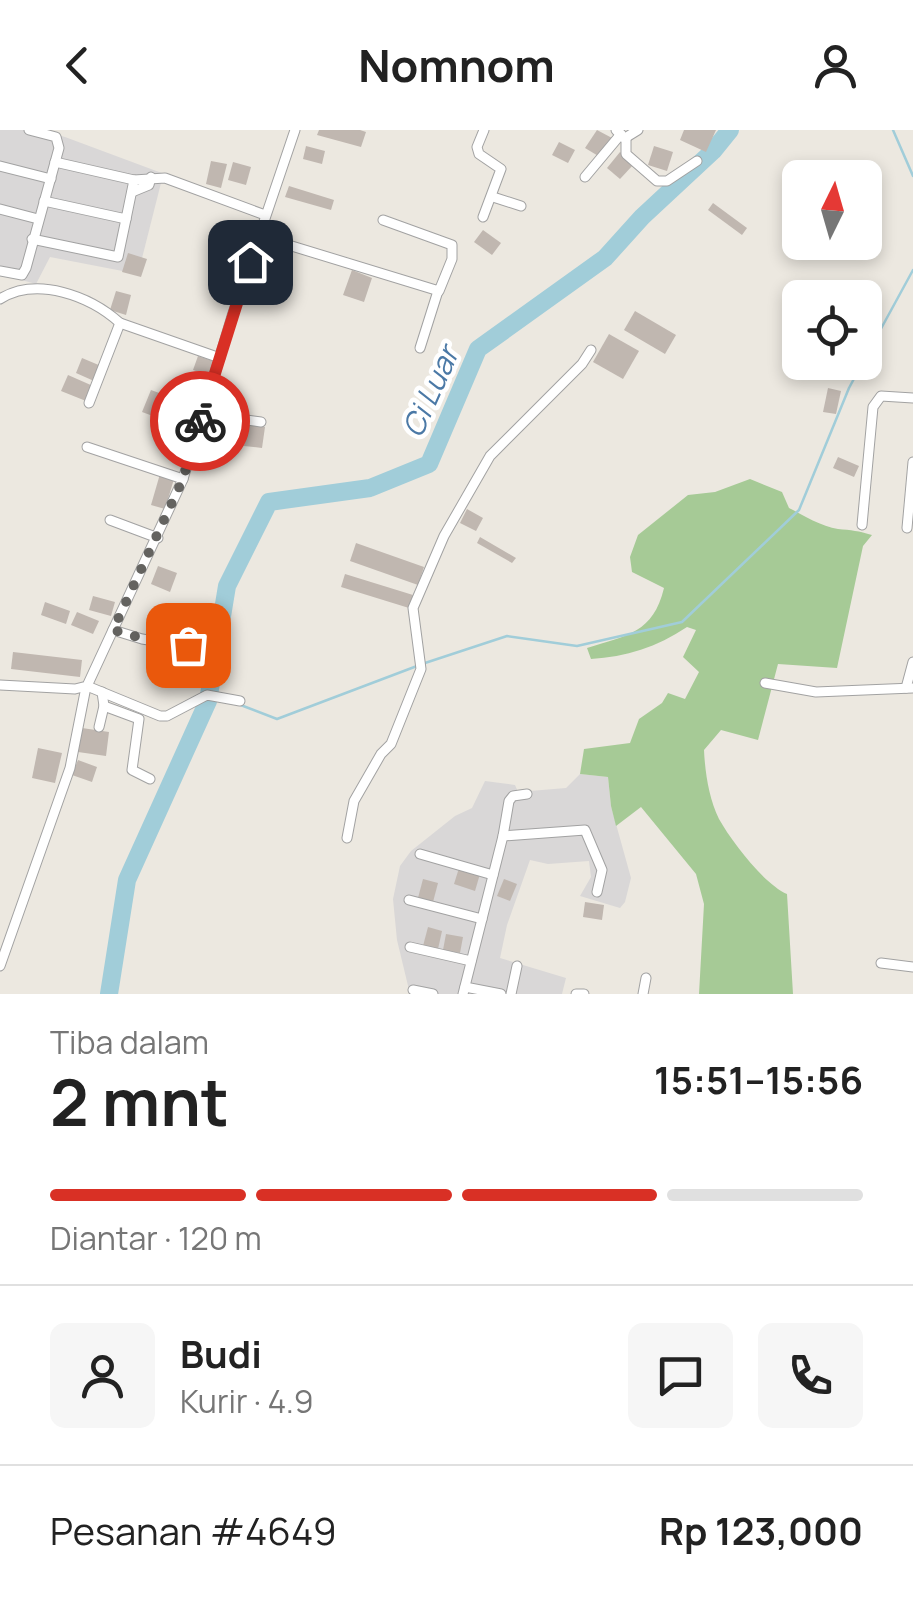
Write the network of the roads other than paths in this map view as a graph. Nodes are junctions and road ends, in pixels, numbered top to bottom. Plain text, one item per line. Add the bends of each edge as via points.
1 (28, 130) edge
2 (295, 130) edge
3 (484, 130) edge
4 (638, 130) edge
5 (621, 134) edge
6 (697, 161) dead end
7 (55, 162) junction
8 (0, 166) edge
9 (151, 177) junction
10 (585, 177) dead end
11 (51, 179) junction
12 (134, 180) junction
13 (132, 192) junction
14 (492, 197) junction
15 (44, 201) junction
16 (521, 206) dead end
17 (0, 209) edge
18 (265, 214) junction
19 (483, 217) dead end
20 (38, 219) junction
21 (126, 219) junction
22 (383, 220) dead end
23 (259, 236) junction
24 (32, 238) junction
25 (0, 271) edge
26 (438, 291) junction
27 (0, 299) edge
28 (120, 323) junction
29 (420, 348) dead end
30 (591, 350) dead end
31 (220, 358) junction
32 (913, 398) edge
33 (88, 403) dead end
34 (202, 414) junction
35 (262, 422) dead end
36 (161, 430) dead end
37 (193, 440) junction
38 (88, 447) dead end
39 (913, 462) edge
40 (183, 479) junction
41 (110, 520) dead end
42 (862, 525) dead end
43 (907, 528) dead end
44 (158, 538) junction
45 (189, 621) dead end
46 (113, 630) junction
47 (171, 642) junction
48 (188, 645) dead end
49 (913, 662) edge
50 (765, 683) dead end
51 (0, 685) edge
52 (87, 686) junction
53 (910, 688) edge
54 (102, 692) junction
55 (240, 701) dead end
56 (104, 706) junction
57 (100, 726) dead end
58 (150, 779) dead end
59 (526, 794) dead end
60 (503, 836) junction
61 (347, 838) dead end
62 (420, 854) dead end
63 (493, 875) junction
64 (597, 892) dead end
65 (409, 900) dead end
66 (482, 919) junction
67 (410, 947) dead end
68 (471, 961) junction
69 (881, 963) dead end
70 (0, 966) edge
71 (517, 966) dead end
72 (913, 968) edge
73 (646, 978) dead end
74 (412, 990) dead end
75 (464, 991) edge
76 (432, 994) edge
77 (501, 994) edge
78 (510, 994) edge
79 (576, 994) edge
80 (584, 994) edge
81 (643, 994) edge

1 - 7 street via 56,137
2 - 18 street
3 - 14 street via 479,154 501,169
4 - 5 street
5 - 6 street via 626,154 658,181
5 - 10 street
7 - 11 street
7 - 12 street
8 - 11 street
9 - 12 street
9 - 13 street via 149,185
9 - 18 street
11 - 15 street
12 - 13 street
13 - 21 street
14 - 16 street
14 - 19 street
15 - 20 street
15 - 21 street
17 - 20 street
18 - 23 street
20 - 24 street
21 - 24 street via 118,257
22 - 26 street via 452,245
23 - 26 street
23 - 31 street
24 - 25 street via 22,275
26 - 29 street
27 - 28 street via 28,288 47,290 96,305
28 - 31 street
28 - 33 street
30 - 61 street via 508,434 468,489 413,608 421,670 391,744 354,801
31 - 34 street
32 - 42 street via 881,396 872,406
34 - 35 street
34 - 37 street
36 - 37 street
37 - 40 street
38 - 40 street
39 - 43 street
40 - 44 street
41 - 44 street
44 - 46 street
45 - 47 street
46 - 47 street
46 - 52 street
47 - 48 street
49 - 53 street
50 - 53 street via 816,692
51 - 52 street
52 - 54 street
52 - 70 street via 70,768
54 - 55 street via 160,716 207,694
54 - 56 street
56 - 57 street
56 - 58 street via 139,719 132,770
59 - 60 street via 510,798
60 - 63 street
60 - 64 street via 586,830 602,870
62 - 63 street
63 - 66 street
65 - 66 street
66 - 68 street
67 - 68 street
68 - 75 street
69 - 72 street
71 - 78 street
73 - 81 street
74 - 76 street
75 - 77 street
79 - 80 street

